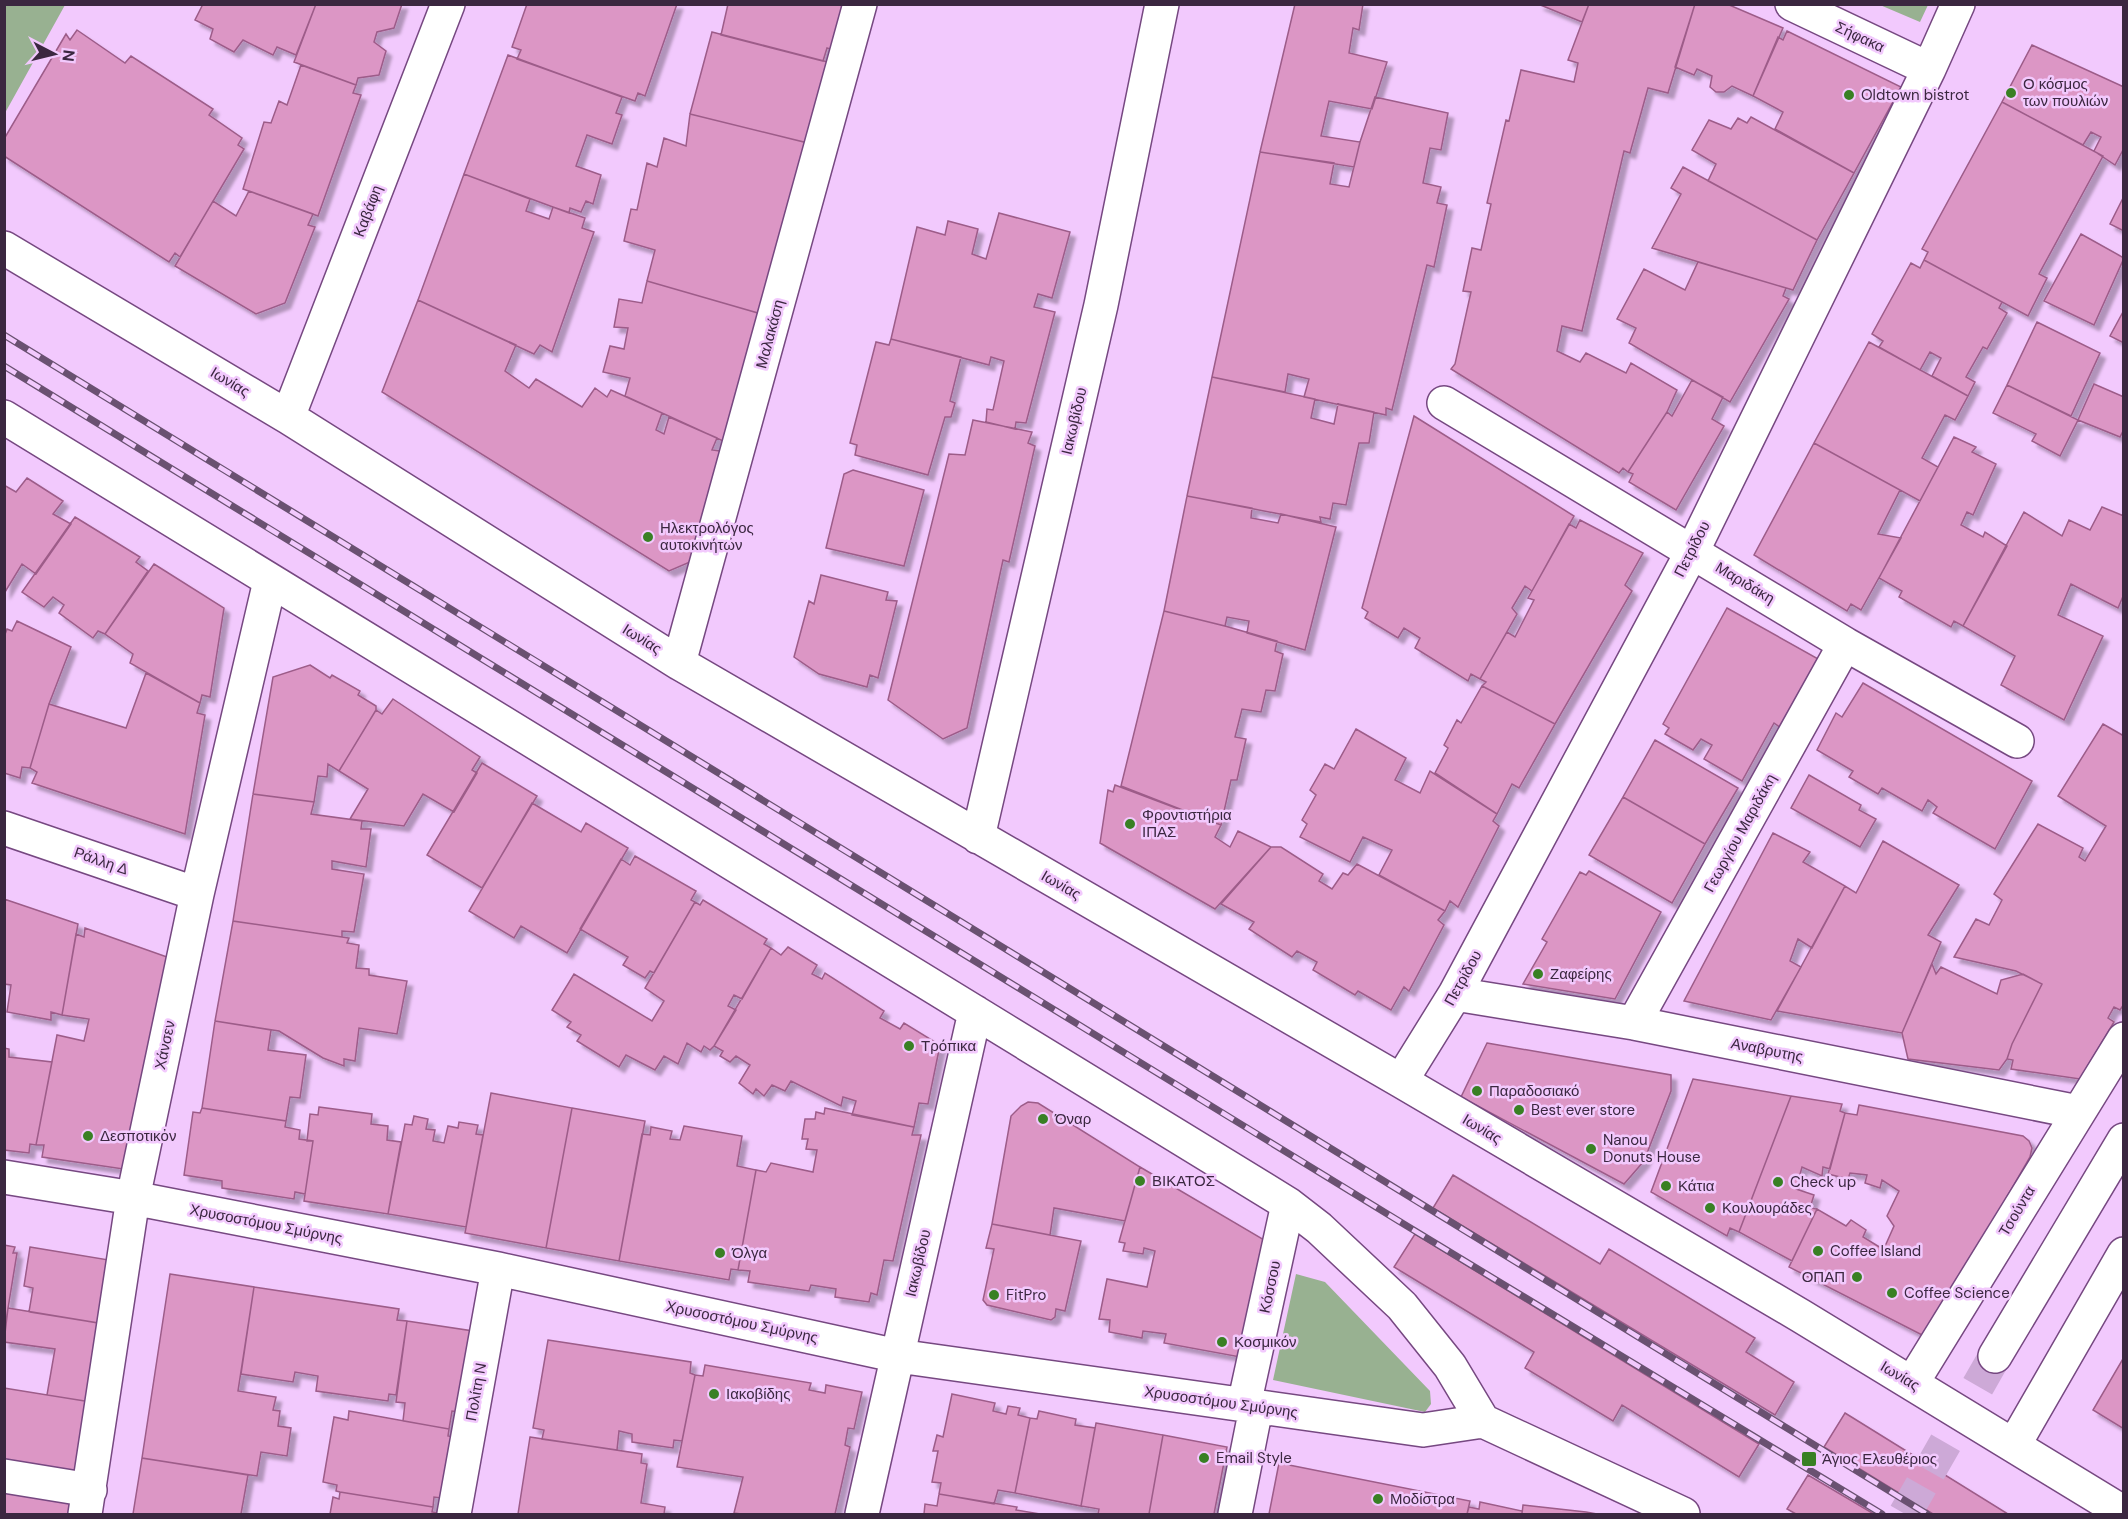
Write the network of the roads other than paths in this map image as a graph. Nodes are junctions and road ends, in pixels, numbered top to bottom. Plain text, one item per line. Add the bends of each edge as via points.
1 (448, 4) edge
2 (860, 4) edge
3 (1162, 4) edge
4 (1792, 4) edge
5 (1958, 4) edge
6 (1929, 69) junction
7 (4, 248) edge
8 (1444, 403) dead end
9 (4, 417) edge
10 (288, 417) junction
11 (1692, 552) junction
12 (270, 581) junction
13 (1845, 644) junction
14 (679, 663) junction
15 (2017, 741) dead end
16 (4, 828) edge
17 (978, 837) junction
18 (196, 894) junction
19 (1455, 994) junction
20 (975, 1012) junction
21 (1634, 1023) junction
22 (2124, 1039) edge
23 (1401, 1081) junction
24 (2078, 1112) junction
25 (2124, 1140) edge
26 (4, 1177) edge
27 (133, 1198) junction
28 (1288, 1204) junction
29 (2124, 1254) edge
30 (498, 1269) junction
31 (898, 1356) junction
32 (1995, 1356) tunnel mouth
33 (1912, 1383) junction
34 (1250, 1406) junction
35 (1483, 1421) junction
36 (2014, 1445) junction
37 (4, 1476) edge
38 (88, 1502) edge
39 (2124, 1514) edge
40 (454, 1515) edge
41 (862, 1515) edge
42 (1235, 1515) edge
43 (1683, 1515) edge

1 - 10 street, Καβάφη
2 - 14 street, Μαλακάση
3 - 17 street, Ιακωβίδου via 1101,305
4 - 6 street, Σήφακα
5 - 6 street, Πετρίδου
6 - 11 street, Πετρίδου
7 - 10 street, Ιωνίας
8 - 11 street, Μαριδάκη
9 - 12 street
10 - 14 street, Ιωνίας
11 - 13 street, Μαριδάκη
11 - 19 street, Πετρίδου
12 - 18 street, Χάνσεν
12 - 20 street
13 - 15 street, Μαριδάκη
13 - 21 street, Γεωργίου Μαριδάκη
14 - 17 street, Ιωνίας
16 - 18 street, Ράλλη Δ
17 - 23 street, Ιωνίας
18 - 27 street, Χάνσεν
19 - 21 street, Αναβρυτης
19 - 23 street, Πετρίδου
20 - 28 street
20 - 31 street, Ιακωβίδου
21 - 24 street, Αναβρυτης
22 - 24 street, Τσούντα
23 - 33 street, Ιωνίας
24 - 33 street, Τσούντα
25 - 32 street
26 - 27 street, Χρυσοστόμου Σμύρνης
27 - 30 street, Χρυσοστόμου Σμύρνης
27 - 38 street, Χάνσεν
28 - 34 street, Κόσσου
28 - 35 street via 1402,1306 1450,1366
29 - 36 street
30 - 31 street, Χρυσοστόμου Σμύρνης
30 - 40 street, Πολίτη Ν
31 - 34 street, Χρυσοστόμου Σμύρνης
31 - 41 street, Ιακωβίδου
33 - 36 street, Ιωνίας
34 - 35 street, Χρυσοστόμου Σμύρνης via 1423,1430
34 - 42 street, Κόσσου
35 - 43 street
36 - 39 street, Ιωνίας
37 - 38 street

